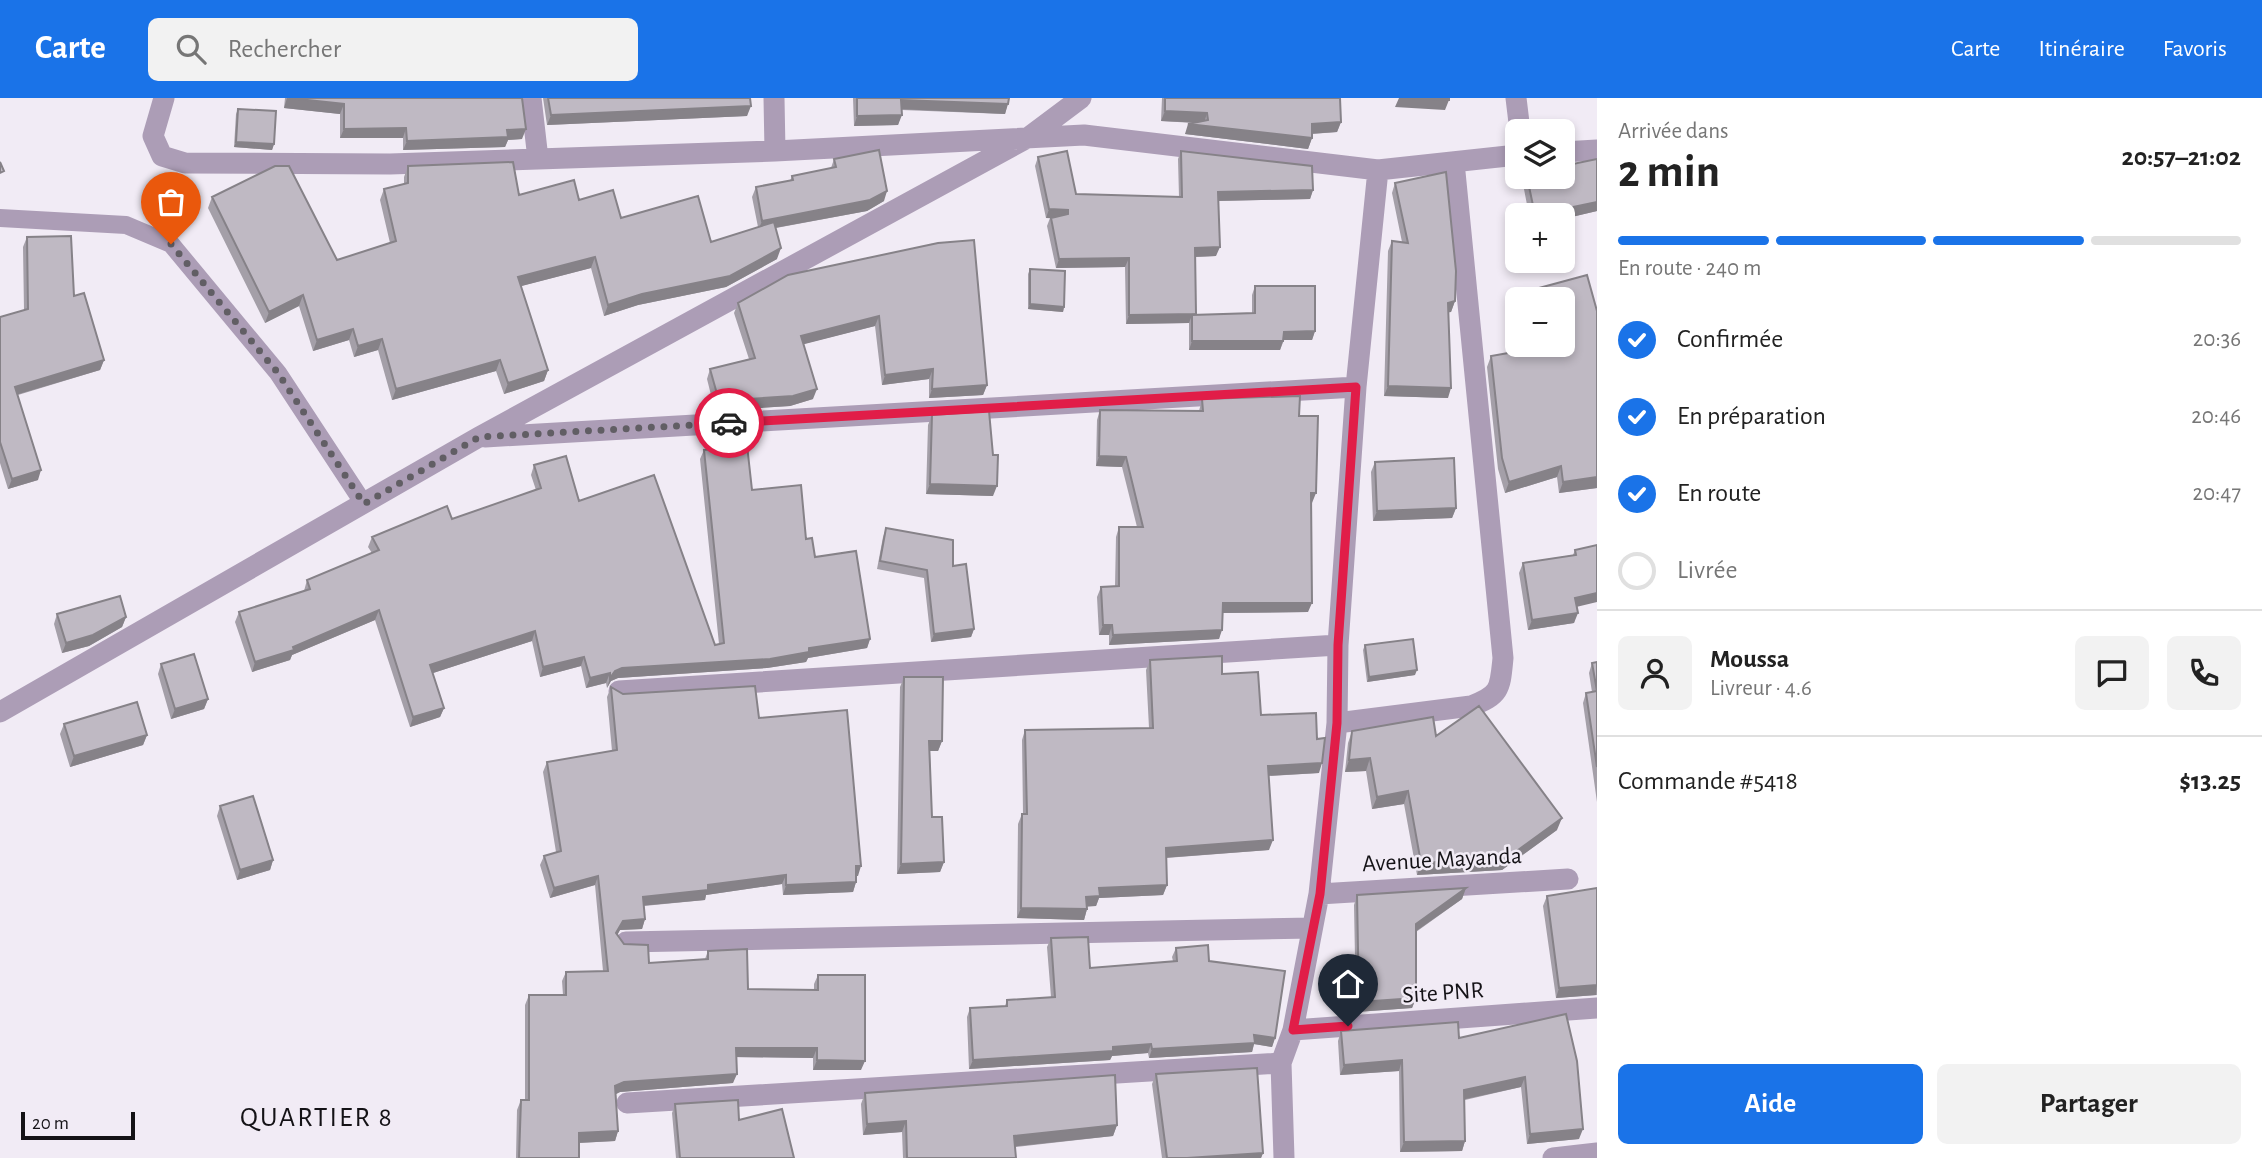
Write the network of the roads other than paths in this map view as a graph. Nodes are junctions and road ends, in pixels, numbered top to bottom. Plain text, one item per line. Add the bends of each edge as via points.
1 (164, 98) edge
2 (531, 98) edge
3 (774, 98) edge
4 (1081, 98) edge
5 (1516, 98) edge
6 (1519, 119) edge
7 (1029, 137) junction
8 (1597, 150) edge
9 (775, 151) junction
10 (1575, 151) edge
11 (1505, 156) edge
12 (538, 159) junction
13 (1454, 162) junction
14 (1378, 170) junction
15 (0, 218) edge
16 (1356, 387) junction
17 (479, 437) junction
18 (364, 504) junction
19 (1338, 645) junction
20 (619, 691) edge
21 (0, 712) edge
22 (1337, 723) junction
23 (1568, 879) dead end
24 (1320, 894) junction
25 (1312, 928) junction
26 (626, 942) edge
27 (1597, 1008) edge
28 (1293, 1030) junction
29 (1281, 1063) junction
30 (627, 1103) dead end
31 (1597, 1153) edge
32 (1284, 1158) edge
33 (1553, 1158) edge

1 - 12 street via 153,136 162,156 184,163
2 - 12 street
3 - 9 street
4 - 7 street
5 - 6 street
7 - 9 street
7 - 14 street via 1084,135
7 - 17 street
8 - 10 street
9 - 12 street
11 - 13 street
13 - 14 street
13 - 22 street via 1503,658 1500,687 1488,700 1471,706
14 - 16 street
15 - 18 lane via 125,225 171,244 278,373
16 - 17 street
16 - 19 street
17 - 18 street
18 - 21 street
19 - 20 street
19 - 22 street
22 - 24 street
23 - 24 street, Avenue Mayanda
24 - 25 street
25 - 26 street
25 - 28 street
27 - 28 street, Site PNR
28 - 29 street
29 - 30 street
29 - 32 street
31 - 33 street

